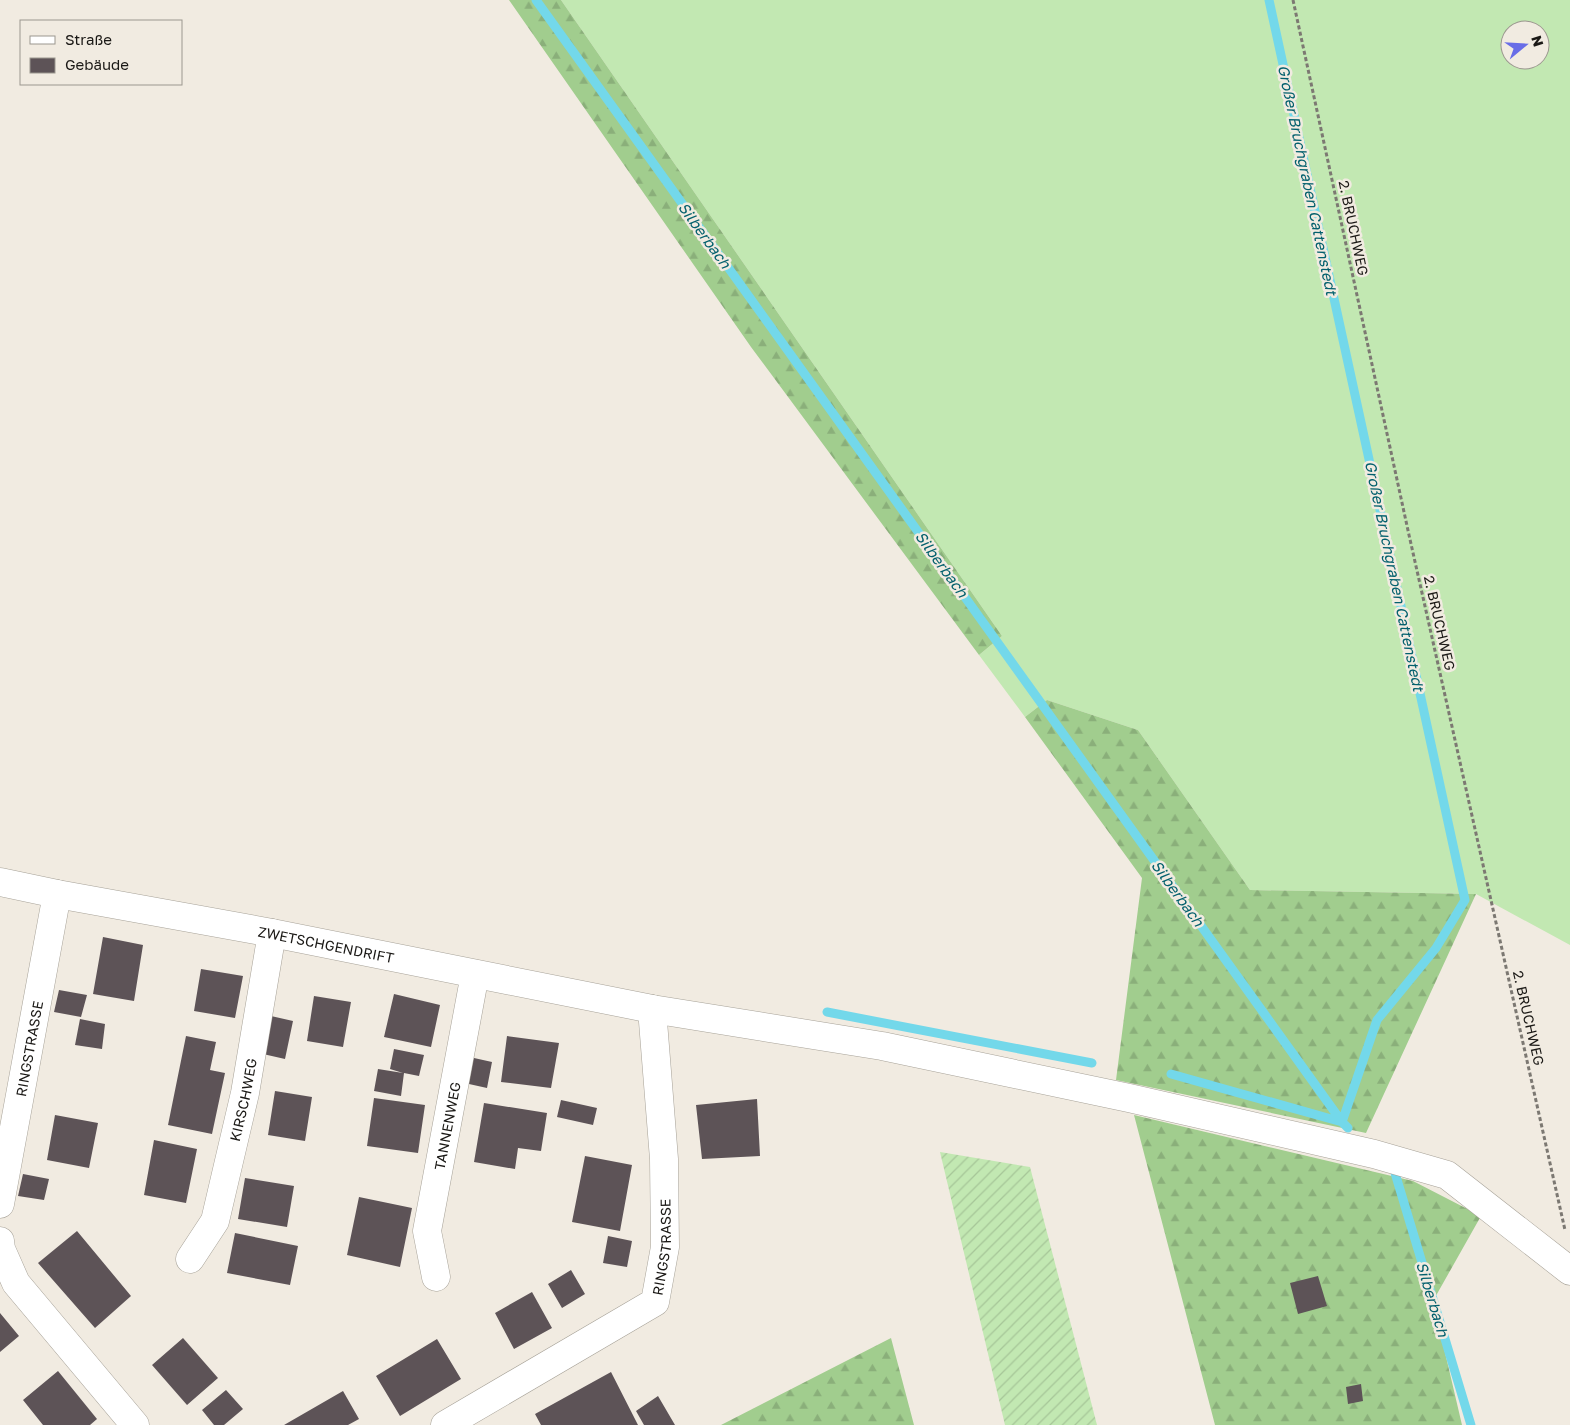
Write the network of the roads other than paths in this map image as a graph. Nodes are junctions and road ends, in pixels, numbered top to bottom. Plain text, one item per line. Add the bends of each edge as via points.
1 (0, 882) edge
2 (57, 894) junction
3 (272, 933) junction
4 (475, 974) junction
5 (652, 1009) junction
6 (0, 1204) edge
7 (0, 1241) edge
8 (190, 1259) dead end
9 (1570, 1271) edge
10 (436, 1277) dead end
11 (135, 1425) edge
12 (445, 1425) edge

1 - 2 street, ZWETSCHGENDRIFT
2 - 3 street, ZWETSCHGENDRIFT
2 - 6 street, RINGSTRASSE
3 - 4 street, ZWETSCHGENDRIFT
3 - 8 street, KIRSCHWEG via 245,1093 215,1220
4 - 5 street, ZWETSCHGENDRIFT
4 - 10 street, TANNENWEG via 427,1231
5 - 9 street, ZWETSCHGENDRIFT via 882,1046 1374,1154 1447,1175
5 - 12 street, RINGSTRASSE via 664,1159 665,1247 655,1302
7 - 11 street via 16,1283

